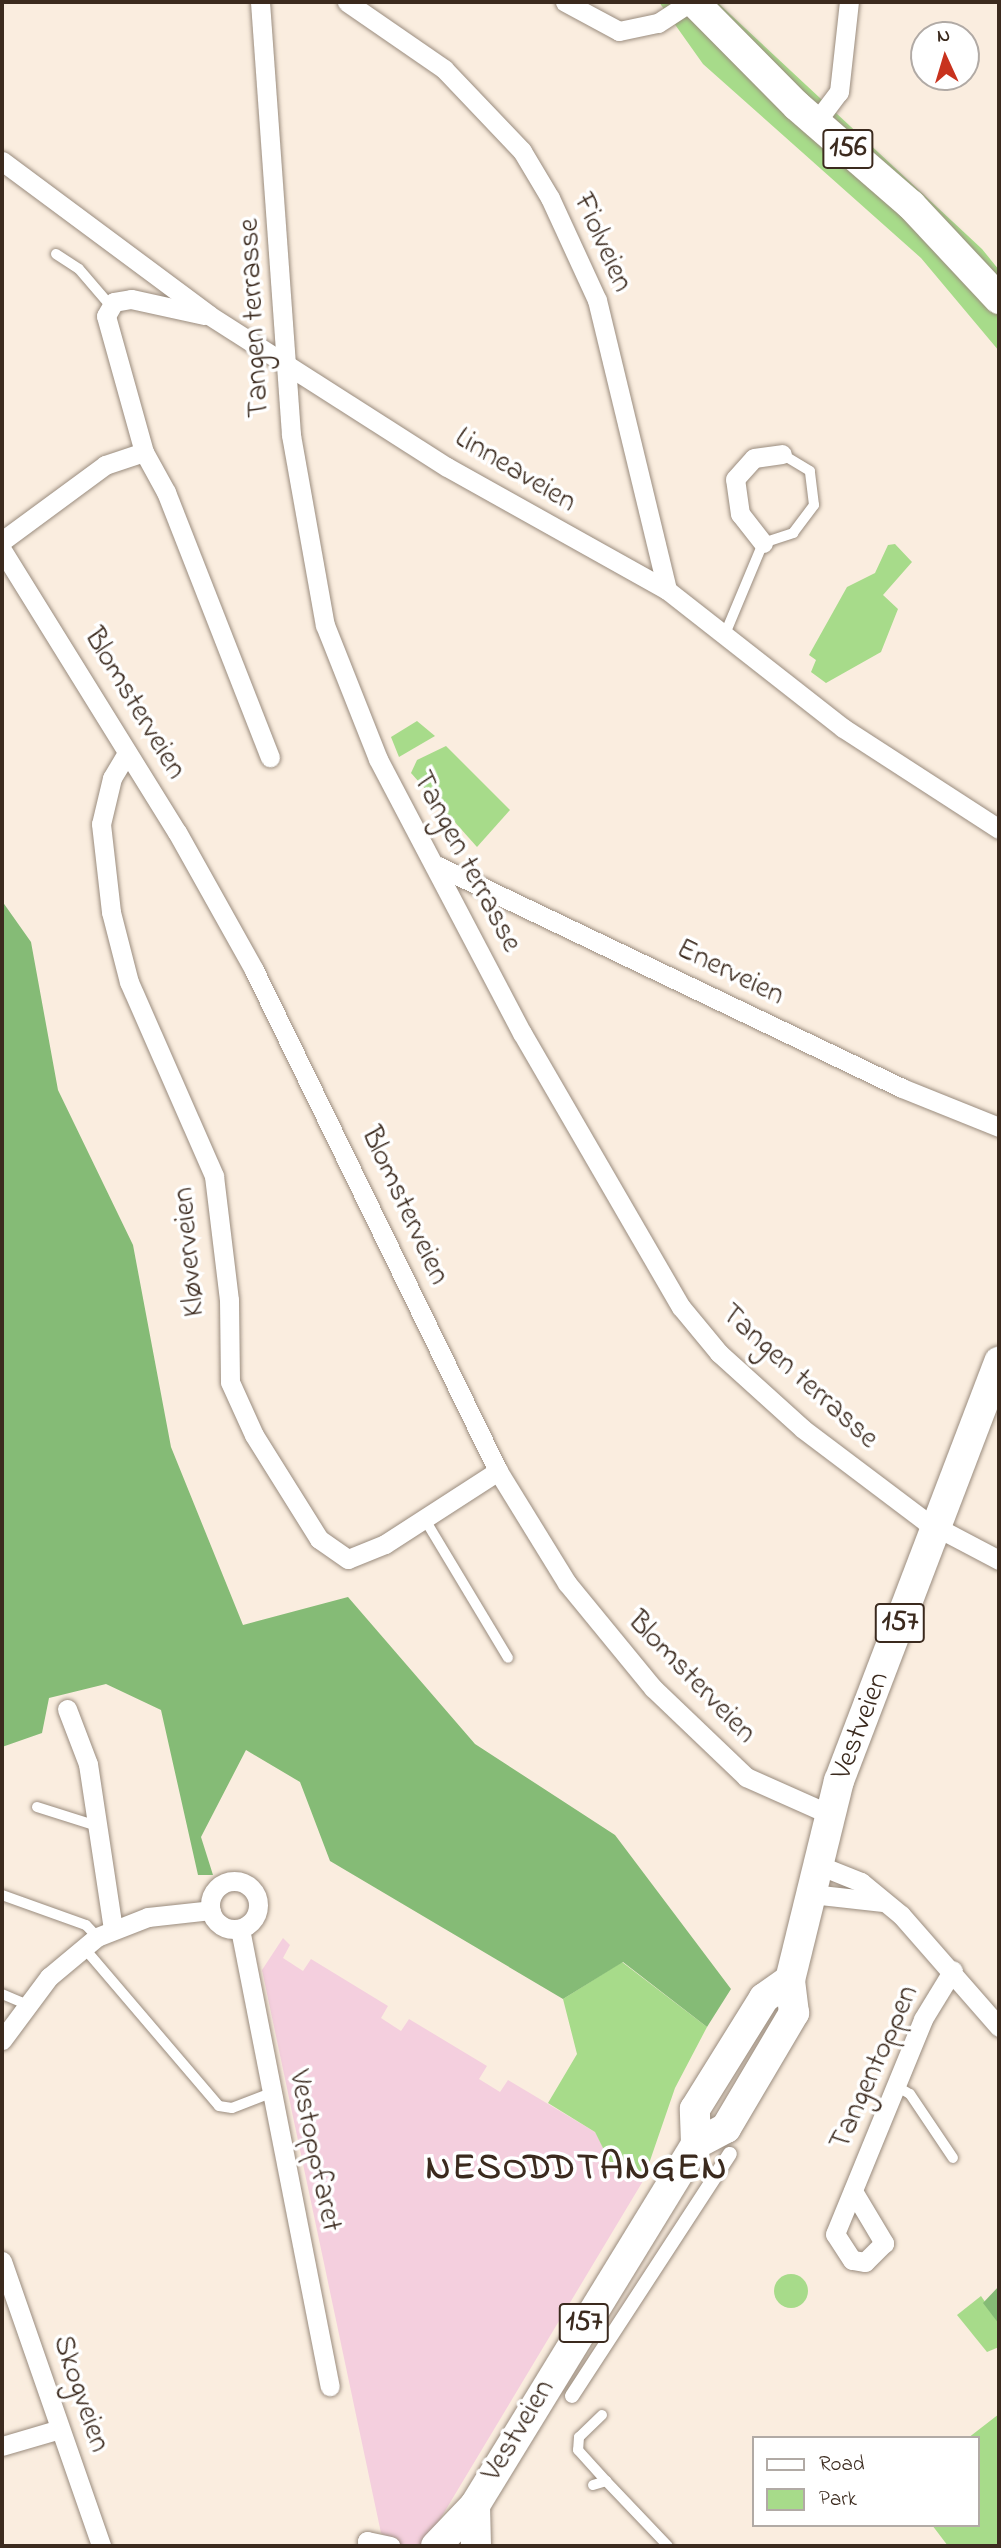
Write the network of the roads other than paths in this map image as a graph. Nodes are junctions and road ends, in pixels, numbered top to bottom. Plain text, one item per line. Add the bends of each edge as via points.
1 (260, 2) edge
2 (346, 2) edge
3 (565, 2) edge
4 (692, 2) edge
5 (849, 2) edge
6 (816, 122) junction
7 (2, 161) edge
8 (56, 254) dead end
9 (999, 299) edge
10 (110, 305) junction
11 (209, 315) junction
12 (287, 362) junction
13 (144, 452) junction
14 (782, 454) joint
15 (2, 541) edge
16 (763, 543) junction
17 (2, 550) edge
18 (667, 590) junction
19 (725, 634) junction
20 (127, 753) junction
21 (270, 757) dead end
22 (999, 829) edge
23 (438, 866) junction
24 (999, 1127) edge
25 (999, 1362) edge
26 (498, 1471) junction
27 (424, 1518) junction
28 (937, 1527) junction
29 (999, 1560) edge
30 (508, 1658) dead end
31 (67, 1709) dead end
32 (37, 1807) dead end
33 (829, 1814) junction
34 (97, 1826) junction
35 (816, 1864) junction
36 (812, 1894) junction
37 (2, 1895) edge
38 (883, 1902) junction
39 (211, 1910) junction
40 (240, 1929) junction
41 (98, 1938) junction
42 (953, 1969) junction
43 (2, 1994) edge
44 (25, 2004) junction
45 (999, 2027) edge
46 (2, 2040) edge
47 (897, 2086) junction
48 (271, 2093) junction
49 (730, 2154) dead end
50 (953, 2158) dead end
51 (853, 2192) dead end
52 (2, 2260) edge
53 (330, 2386) dead end
54 (572, 2396) dead end
55 (602, 2415) dead end
56 (60, 2429) junction
57 (2, 2446) edge
58 (606, 2481) junction
59 (593, 2485) dead end
60 (475, 2505) junction
61 (102, 2546) edge
62 (368, 2546) edge
63 (390, 2546) edge
64 (436, 2546) edge
65 (476, 2546) edge
66 (668, 2546) edge

1 - 12 street, Tangen terrasse
2 - 18 street, Fiolveien via 444,69 522,151 550,198 597,300
3 - 4 street via 619,31 658,23
4 - 6 main road, 156
5 - 6 street via 839,92
6 - 9 main road, 156 via 911,205
7 - 11 street, Linneaveien
8 - 10 lane via 79,269
10 - 11 street via 131,299
10 - 13 street via 110,337
11 - 12 street, Linneaveien
12 - 18 street, Linneaveien via 447,467
12 - 23 street, Tangen terrasse via 291,435 332,648 378,759
13 - 15 street via 105,465
13 - 21 street via 166,492
14 - 16 street via 754,458 735,479 740,514
14 - 16 lane via 810,471 814,505 793,534
16 - 19 lane
17 - 20 street, Blomsterveien
18 - 19 street, Linneaveien
19 - 22 street, Linneaveien via 843,728
20 - 26 street, Blomsterveien via 254,970
20 - 27 street, Kløverveien via 111,778 101,824 111,912 129,982 214,1176 229,1300 230,1382 276,1475 328,1548 348,1559 362,1555
23 - 24 street, Enerveien via 902,1088
23 - 28 street, Tangen terrasse via 522,1033 681,1307 719,1353 803,1429
25 - 28 main road, Vestveien / 157
26 - 27 street, Kløverveien
26 - 33 street, Blomsterveien via 567,1583 653,1688 760,1787
27 - 30 lane
28 - 29 street, Tangen terrasse
28 - 33 main road, Vestveien / 157
31 - 34 street via 88,1764
32 - 34 lane
33 - 35 main road, Vestveien / 157
34 - 41 street
35 - 36 main road, Vestveien / 157
35 - 38 street via 861,1882
36 - 38 street
36 - 60 main road, Vestveien / 157 via 790,1980 764,1998 695,2109 696,2144
37 - 41 lane via 86,1924
38 - 42 street
39 - 40 street via 218,1923
39 - 40 street via 223,1884 245,1884 258,1907
39 - 41 street via 148,1917
40 - 48 street, Vestoppfaret
41 - 44 street
41 - 48 lane via 219,2106 232,2108
42 - 45 street
42 - 47 street, Tangentoppen via 923,2019
43 - 44 lane
44 - 46 street
47 - 50 lane via 910,2094
47 - 51 street, Tangentoppen
48 - 53 street, Vestoppfaret
49 - 54 street
52 - 56 street, Skogveien
55 - 58 lane via 579,2437 578,2450
56 - 57 street
56 - 61 street, Skogveien
58 - 59 lane
58 - 66 lane
60 - 64 main road, Vestveien / 157
60 - 65 main road, Vestveien
62 - 63 street via 367,2541

